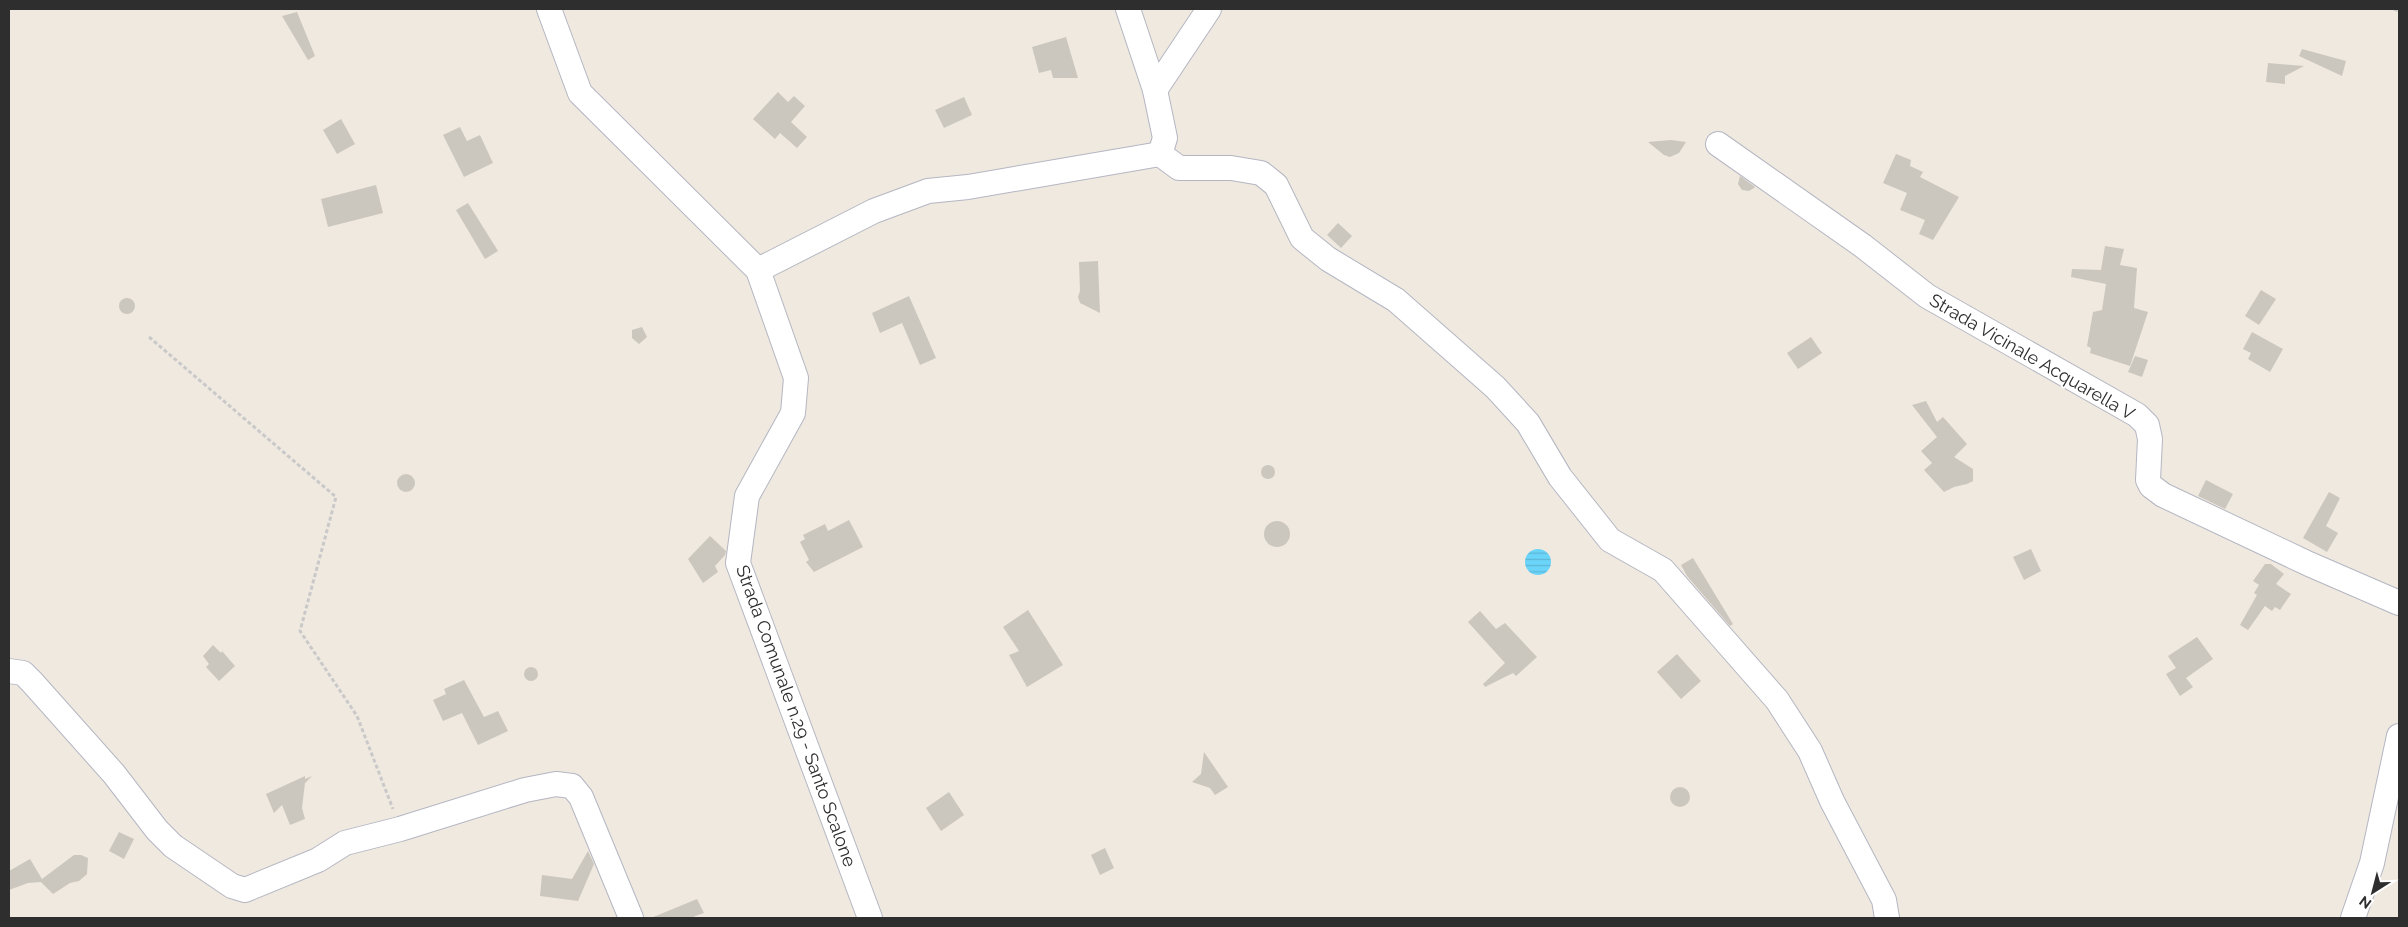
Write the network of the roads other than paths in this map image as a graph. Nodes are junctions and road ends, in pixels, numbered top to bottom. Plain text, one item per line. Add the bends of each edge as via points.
1 (549, 9) edge
2 (1128, 9) edge
3 (1209, 9) edge
4 (1156, 90) junction
5 (1718, 144) dead end
6 (1160, 154) junction
7 (758, 270) junction
8 (2399, 603) edge
9 (9, 671) edge
10 (2399, 736) edge
11 (631, 918) edge
12 (870, 918) edge
13 (1887, 918) edge
14 (2353, 918) edge

1 - 7 street, Strada Comunale n.29 - Santo Scalone via 580,93
2 - 4 street
3 - 4 street
4 - 6 street via 1165,138
5 - 8 street, Strada Vicinale Acquarella V via 1863,246 1926,296 2137,415 2147,425 2150,439 2148,480 2163,495
6 - 7 street via 928,191 874,211
6 - 13 street via 1179,168 1231,168 1261,173 1276,186 1302,238 1328,259 1396,300 1496,387 1528,423 1560,477 1610,540 1663,570 1777,700 1810,751 1832,801 1884,900
7 - 12 street, Strada Comunale n.29 - Santo Scalone via 796,378 793,413 747,496 738,562
9 - 11 street via 23,673 32,682 173,846 232,886 245,890 318,860 345,843 525,790 556,784 572,786 581,797
10 - 14 street via 2372,862

